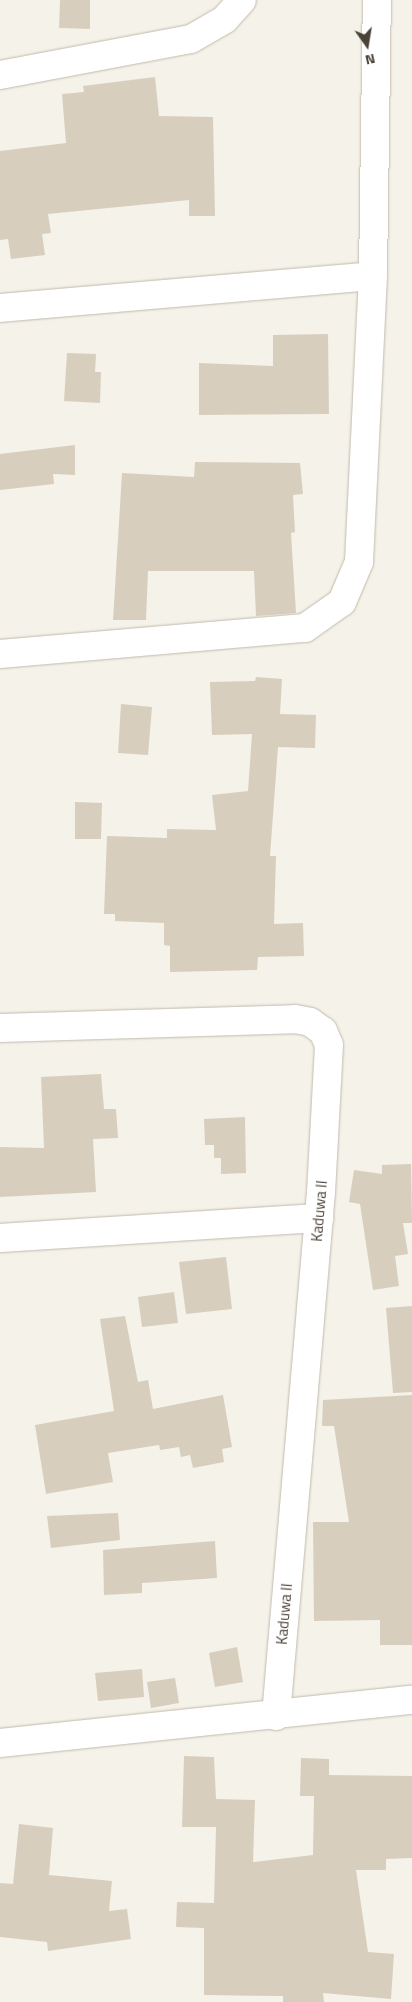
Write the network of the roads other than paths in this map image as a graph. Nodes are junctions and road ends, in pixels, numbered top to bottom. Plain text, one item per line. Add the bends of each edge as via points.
1 (242, 0) edge
2 (378, 0) edge
3 (0, 75) edge
4 (373, 276) junction
5 (0, 308) edge
6 (0, 654) edge
7 (0, 1028) edge
8 (319, 1218) junction
9 (0, 1238) edge
10 (412, 1700) edge
11 (276, 1716) junction
12 (0, 1743) edge

1 - 3 street via 225,20 191,39
2 - 4 street
4 - 5 street
4 - 6 street via 359,562 342,602 305,628
7 - 8 street, Kaduwa II via 165,1021 310,1022 323,1031 329,1045
8 - 9 street
8 - 11 street, Kaduwa II
10 - 11 street
11 - 12 street

